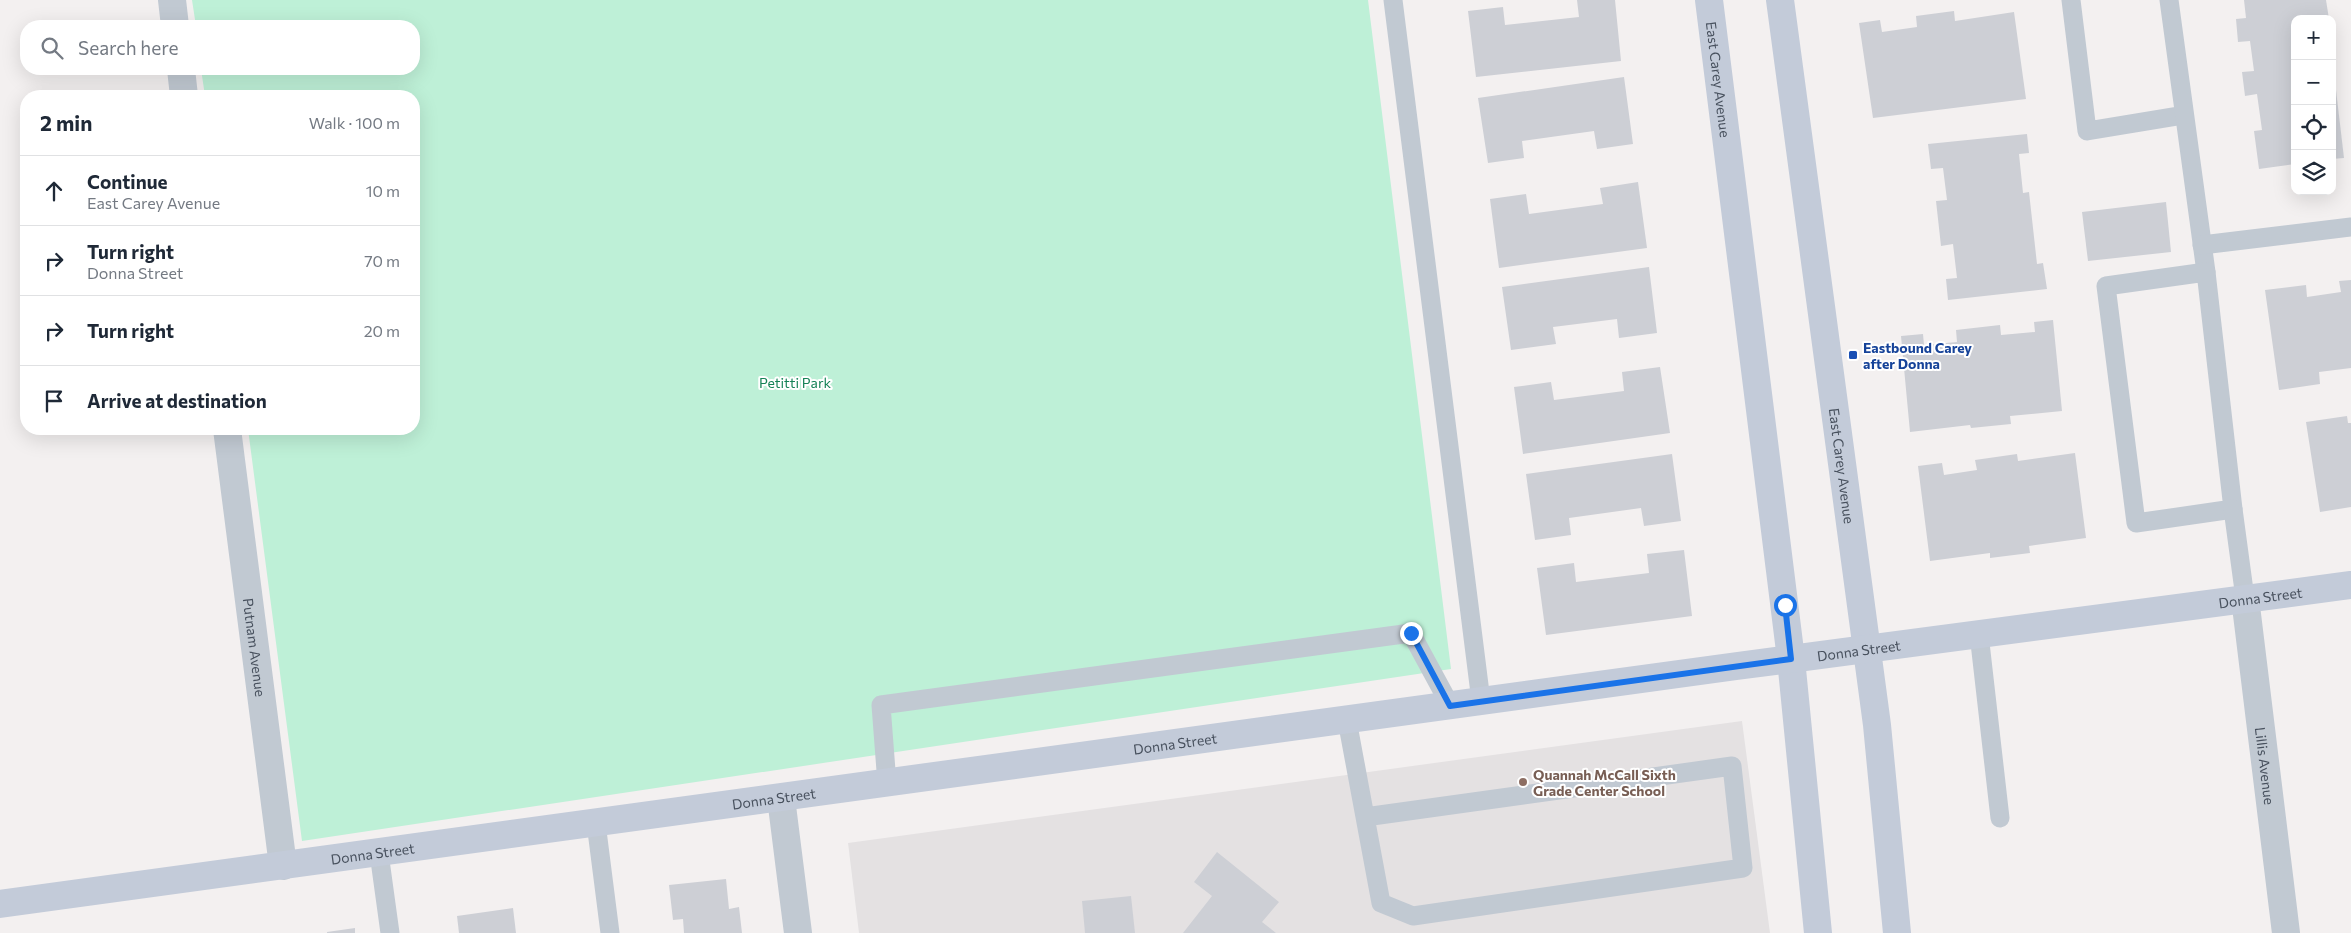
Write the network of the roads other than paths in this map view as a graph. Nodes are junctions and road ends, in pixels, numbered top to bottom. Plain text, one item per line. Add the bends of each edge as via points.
1 (172, 0) edge
2 (1393, 0) edge
3 (1709, 0) edge
4 (1780, 0) edge
5 (2071, 0) edge
6 (2170, 0) edge
7 (174, 20) edge
8 (181, 75) edge
9 (183, 90) edge
10 (2184, 115) junction
11 (2351, 227) edge
12 (2202, 246) junction
13 (2206, 272) junction
14 (228, 435) edge
15 (2233, 509) junction
16 (2351, 585) edge
17 (2245, 598) junction
18 (1979, 634) junction
19 (1866, 649) junction
20 (1791, 659) junction
21 (1481, 701) junction
22 (1450, 706) junction
23 (1347, 720) junction
24 (887, 784) junction
25 (781, 798) junction
26 (1365, 817) junction
27 (2000, 818) dead end
28 (596, 823) junction
29 (379, 853) junction
30 (283, 866) junction
31 (0, 904) edge
32 (390, 933) edge
33 (610, 933) edge
34 (798, 933) edge
35 (1818, 933) edge
36 (1897, 933) edge
37 (2286, 933) edge

1 - 7 street
2 - 21 lane
3 - 20 street, East Carey Avenue
4 - 19 street, East Carey Avenue
5 - 10 lane via 2086,131
6 - 10 lane
8 - 9 street
10 - 12 lane
11 - 12 lane
12 - 13 lane
13 - 15 lane
13 - 15 lane via 2106,286 2136,524
14 - 30 street, Putnam Avenue
15 - 17 lane
16 - 17 street, Donna Street
17 - 18 street, Donna Street
17 - 37 street, Lillis Avenue
18 - 19 street, Donna Street
18 - 27 lane
19 - 20 street, Donna Street
19 - 36 street, East Carey Avenue via 1878,728
20 - 21 street, Donna Street
20 - 35 street, East Carey Avenue
21 - 22 street, Donna Street
22 - 23 street, Donna Street
22 - 24 lane via 1411,633 900,702 881,705
23 - 24 street, Donna Street
23 - 26 lane
24 - 25 street, Donna Street
25 - 28 street, Donna Street
25 - 34 street
26 - 26 lane via 1381,903 1412,916 1742,868 1732,766
28 - 29 street, Donna Street
28 - 33 lane
29 - 30 street, Donna Street
29 - 32 lane
30 - 31 street, Donna Street

